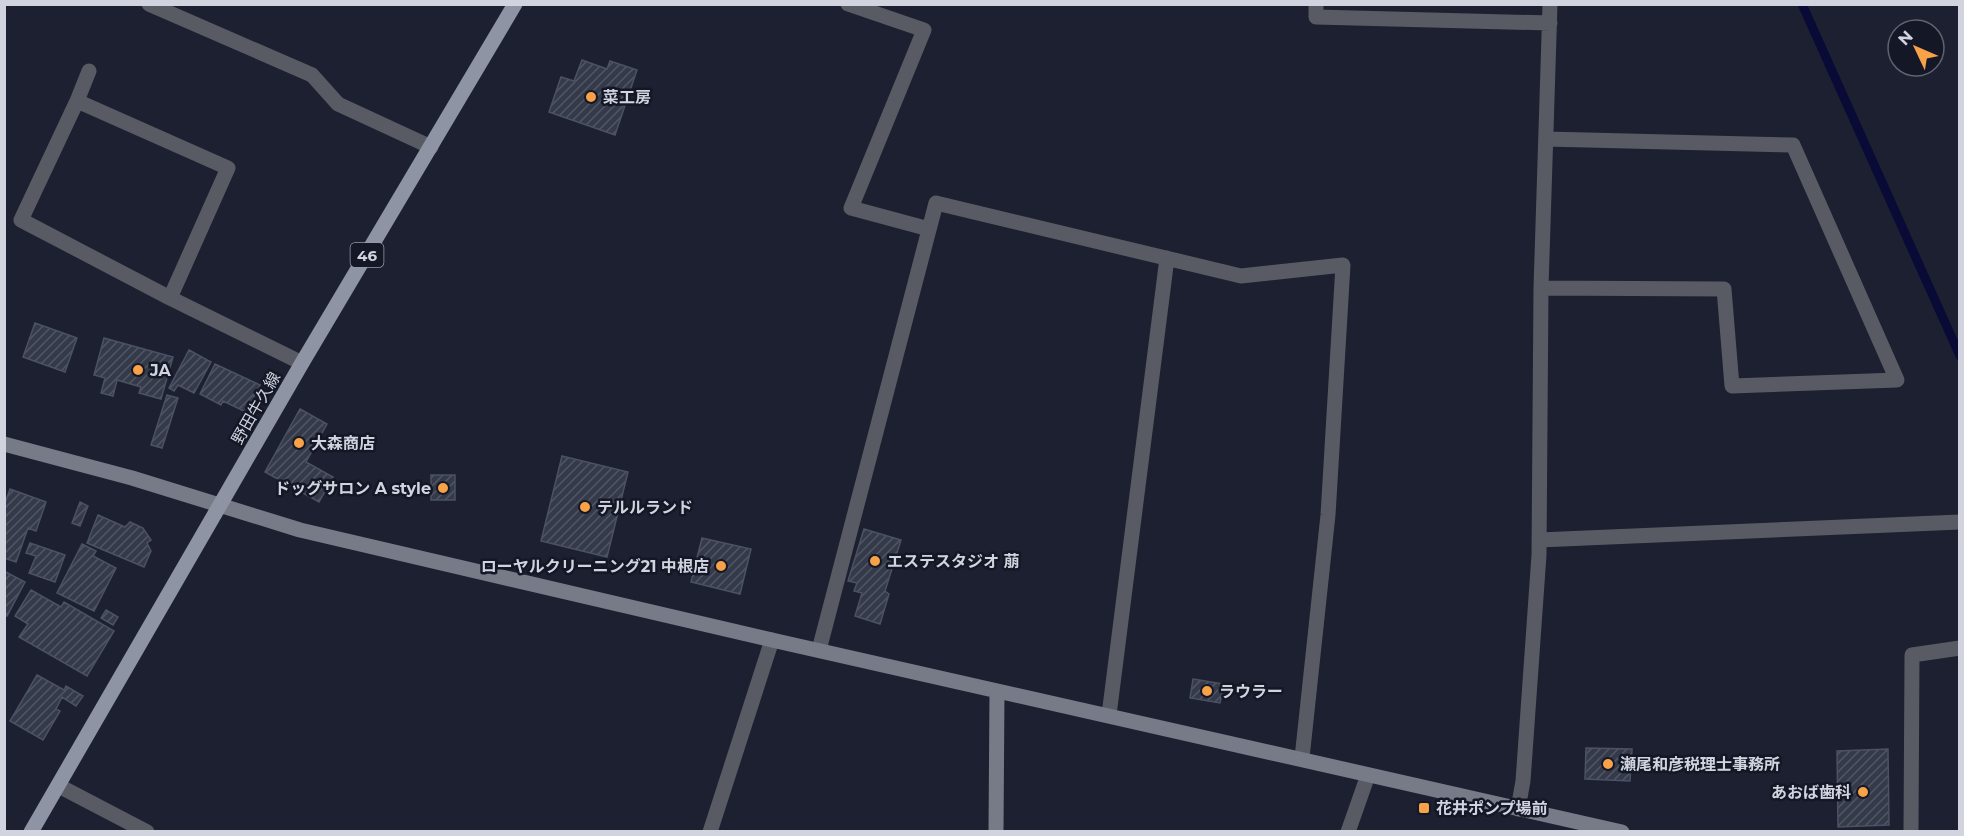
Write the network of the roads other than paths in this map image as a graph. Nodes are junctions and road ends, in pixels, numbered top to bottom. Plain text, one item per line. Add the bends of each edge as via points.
1 (149, 4) edge
2 (515, 4) edge
3 (848, 4) edge
4 (1316, 4) edge
5 (1550, 4) edge
6 (1550, 22) junction
7 (89, 71) dead end
8 (77, 100) junction
9 (1546, 139) junction
10 (430, 147) junction
11 (929, 229) junction
12 (1167, 258) junction
13 (1541, 288) junction
14 (170, 298) junction
15 (302, 363) junction
16 (4, 444) edge
17 (221, 506) junction
18 (1959, 522) edge
19 (1539, 540) junction
20 (772, 640) junction
21 (1959, 648) edge
22 (819, 650) junction
23 (997, 690) junction
24 (1109, 715) junction
25 (1302, 758) junction
26 (1368, 775) junction
27 (59, 786) junction
28 (1518, 809) junction
29 (32, 831) edge
30 (147, 831) edge
31 (710, 831) edge
32 (996, 831) edge
33 (1347, 831) edge
34 (1622, 831) edge
35 (1911, 831) edge

1 - 10 street via 312,75 338,104
2 - 10 main road, 野田牛久線 / 46
3 - 11 street via 924,30 851,208
4 - 6 street via 1316,17
5 - 6 street
6 - 9 street
7 - 8 street
8 - 14 street via 21,220
8 - 14 street via 228,168
9 - 13 street
9 - 13 street via 1793,145 1897,380 1732,386 1724,289
10 - 15 main road, 野田牛久線 / 46
11 - 12 street via 936,203
11 - 22 street
12 - 24 street
12 - 25 street via 1241,276 1343,265 1328,515
13 - 19 street
14 - 15 street
15 - 17 main road, 野田牛久線 / 46
16 - 17 street
17 - 20 street via 300,530
17 - 27 main road, 野田牛久線 / 46
18 - 19 street
19 - 28 street
20 - 22 street
20 - 31 street
21 - 35 street via 1912,655
22 - 23 street
23 - 24 street
23 - 32 street
24 - 25 street
25 - 26 street
26 - 28 street
26 - 33 street
27 - 29 main road, 野田牛久線 / 46
27 - 30 street
28 - 34 street

